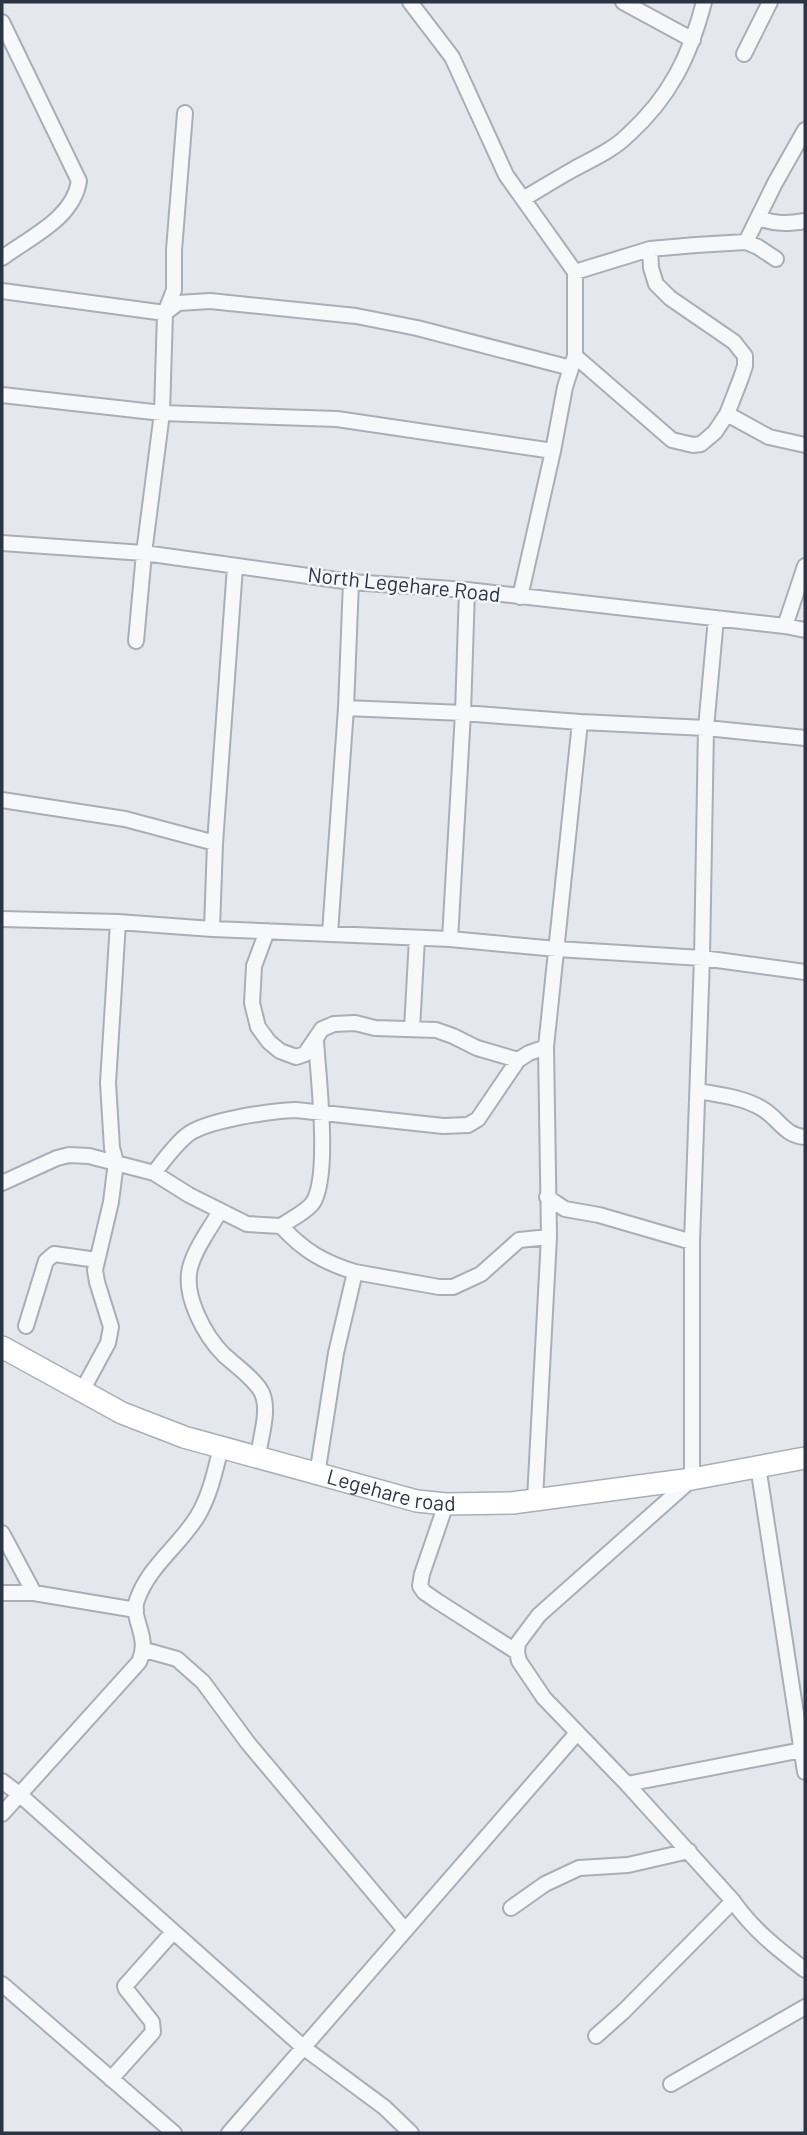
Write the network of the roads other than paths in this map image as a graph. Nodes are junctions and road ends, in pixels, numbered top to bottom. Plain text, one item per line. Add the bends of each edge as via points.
1 (410, 2) edge
2 (623, 2) edge
3 (704, 2) edge
4 (770, 2) edge
5 (2, 22) edge
6 (693, 40) junction
7 (744, 54) dead end
8 (185, 113) dead end
9 (805, 130) edge
10 (523, 200) junction
11 (758, 218) junction
12 (805, 220) edge
13 (746, 242) junction
14 (650, 249) junction
15 (2, 258) edge
16 (776, 259) dead end
17 (575, 272) junction
18 (2, 292) edge
19 (165, 313) junction
20 (573, 362) junction
21 (2, 395) edge
22 (162, 413) junction
23 (727, 414) junction
24 (805, 445) edge
25 (553, 451) junction
26 (2, 544) edge
27 (144, 553) junction
28 (805, 566) edge
29 (235, 567) junction
30 (351, 582) junction
31 (467, 590) junction
32 (520, 597) junction
33 (716, 618) junction
34 (785, 626) junction
35 (805, 630) edge
36 (135, 640) dead end
37 (346, 708) junction
38 (463, 713) junction
39 (580, 722) junction
40 (706, 728) junction
41 (805, 738) edge
42 (2, 800) edge
43 (215, 843) junction
44 (2, 919) edge
45 (118, 922) junction
46 (212, 929) junction
47 (267, 931) junction
48 (330, 933) junction
49 (417, 938) junction
50 (450, 939) junction
51 (557, 949) junction
52 (702, 958) junction
53 (805, 972) edge
54 (412, 1030) junction
55 (316, 1041) junction
56 (547, 1047) junction
57 (518, 1060) junction
58 (698, 1091) junction
59 (321, 1112) junction
60 (805, 1136) edge
61 (116, 1162) junction
62 (155, 1173) junction
63 (2, 1183) edge
64 (547, 1197) junction
65 (220, 1211) junction
66 (281, 1226) junction
67 (549, 1237) junction
68 (692, 1242) junction
69 (97, 1260) junction
70 (355, 1272) junction
71 (26, 1326) dead end
72 (2, 1347) edge
73 (82, 1391) junction
74 (221, 1447) junction
75 (258, 1457) junction
76 (805, 1458) edge
77 (758, 1466) junction
78 (317, 1475) junction
79 (692, 1479) junction
80 (536, 1499) junction
81 (446, 1504) junction
82 (2, 1533) edge
83 (2, 1593) edge
84 (34, 1593) junction
85 (136, 1610) junction
86 (145, 1650) junction
87 (517, 1652) junction
88 (577, 1733) junction
89 (802, 1750) junction
90 (805, 1772) edge
91 (2, 1781) edge
92 (627, 1784) junction
93 (19, 1794) junction
94 (2, 1814) edge
95 (689, 1851) junction
96 (733, 1901) junction
97 (511, 1908) dead end
98 (405, 1930) junction
99 (173, 1932) junction
100 (805, 1970) edge
101 (2, 1984) edge
102 (805, 2007) edge
103 (596, 2036) dead end
104 (303, 2047) junction
105 (111, 2079) junction
106 (671, 2084) dead end
107 (174, 2133) edge
108 (229, 2133) edge
109 (411, 2133) edge

1 - 10 street via 452,57 506,175
2 - 6 street
3 - 6 street
4 - 7 street
5 - 15 street via 79,181 77,194 58,218
6 - 10 street via 670,88 627,136
8 - 19 street via 174,290
9 - 11 street
10 - 17 street
11 - 12 street via 785,224
11 - 13 street
13 - 14 street
13 - 16 street
14 - 17 street
14 - 23 street via 656,284 734,342 745,356
17 - 20 street
18 - 19 street
19 - 20 street via 178,303 210,301 356,316
19 - 22 street
20 - 23 street via 672,440 701,444
20 - 25 street
21 - 22 street
22 - 25 street via 337,419
22 - 27 street
23 - 24 street via 769,437
25 - 32 street
26 - 27 street, North Legehare Road
27 - 29 street, North Legehare Road
27 - 36 street
28 - 34 street
29 - 30 street, North Legehare Road
29 - 43 street
30 - 31 street, North Legehare Road
30 - 37 street
31 - 32 street, North Legehare Road
31 - 38 street
32 - 33 street, North Legehare Road
33 - 34 street, North Legehare Road
33 - 40 street
34 - 35 street, North Legehare Road
37 - 38 street
37 - 48 street
38 - 39 street
38 - 50 street
39 - 40 street
39 - 51 street
40 - 41 street
40 - 52 street
42 - 43 street via 125,819
43 - 46 street
44 - 45 street
45 - 46 street
45 - 61 street via 108,1083
46 - 47 street
47 - 48 street
47 - 55 street via 254,966 252,1003 258,1027 279,1051 296,1057
48 - 49 street
49 - 50 street
49 - 54 street
50 - 51 street
51 - 52 street
51 - 56 street
52 - 53 street
52 - 58 street
54 - 55 street via 334,1024 323,1029
54 - 57 street via 436,1030
55 - 59 street
56 - 57 street
56 - 64 street
57 - 59 street via 478,1119 468,1125
58 - 60 street via 752,1103 773,1114 782,1128
58 - 68 street
59 - 62 street via 274,1111 206,1126 188,1134
59 - 66 street via 319,1191 309,1207
61 - 62 street
61 - 63 street via 69,1155
61 - 69 street
62 - 65 street
64 - 67 street
64 - 68 street via 565,1209
65 - 66 street via 247,1224
65 - 75 street via 190,1268 193,1305 210,1340 262,1392
66 - 70 street via 318,1258
67 - 70 street via 519,1240 481,1274 453,1287
67 - 80 street
68 - 79 street
69 - 71 street via 51,1255
69 - 73 street via 97,1282 110,1327 108,1343
70 - 78 street via 336,1353
72 - 73 main road, Legehare road
73 - 74 main road, Legehare road via 122,1413
74 - 75 main road, Legehare road
74 - 85 street via 211,1489 196,1518 158,1563 136,1601
75 - 78 main road, Legehare road
76 - 77 main road, Legehare road
77 - 79 main road, Legehare road
77 - 89 street
78 - 81 main road, Legehare road
79 - 80 main road, Legehare road
79 - 87 street via 539,1615 518,1643
80 - 81 main road, Legehare road
81 - 87 street via 420,1586
82 - 84 street
83 - 84 street
84 - 85 street
85 - 86 street
86 - 93 street
86 - 98 street via 177,1659 203,1682
87 - 88 street via 544,1698
88 - 92 street
88 - 98 street
89 - 90 street
89 - 92 street
91 - 93 street
92 - 95 street
93 - 94 street
93 - 99 street
95 - 96 street
95 - 97 street via 628,1865 579,1868
96 - 100 street via 766,1939
96 - 103 street
98 - 104 street
99 - 104 street
99 - 105 street via 125,1986 152,2022 153,2032
101 - 105 street
102 - 106 street
104 - 108 street
104 - 109 street via 384,2107
105 - 107 street

